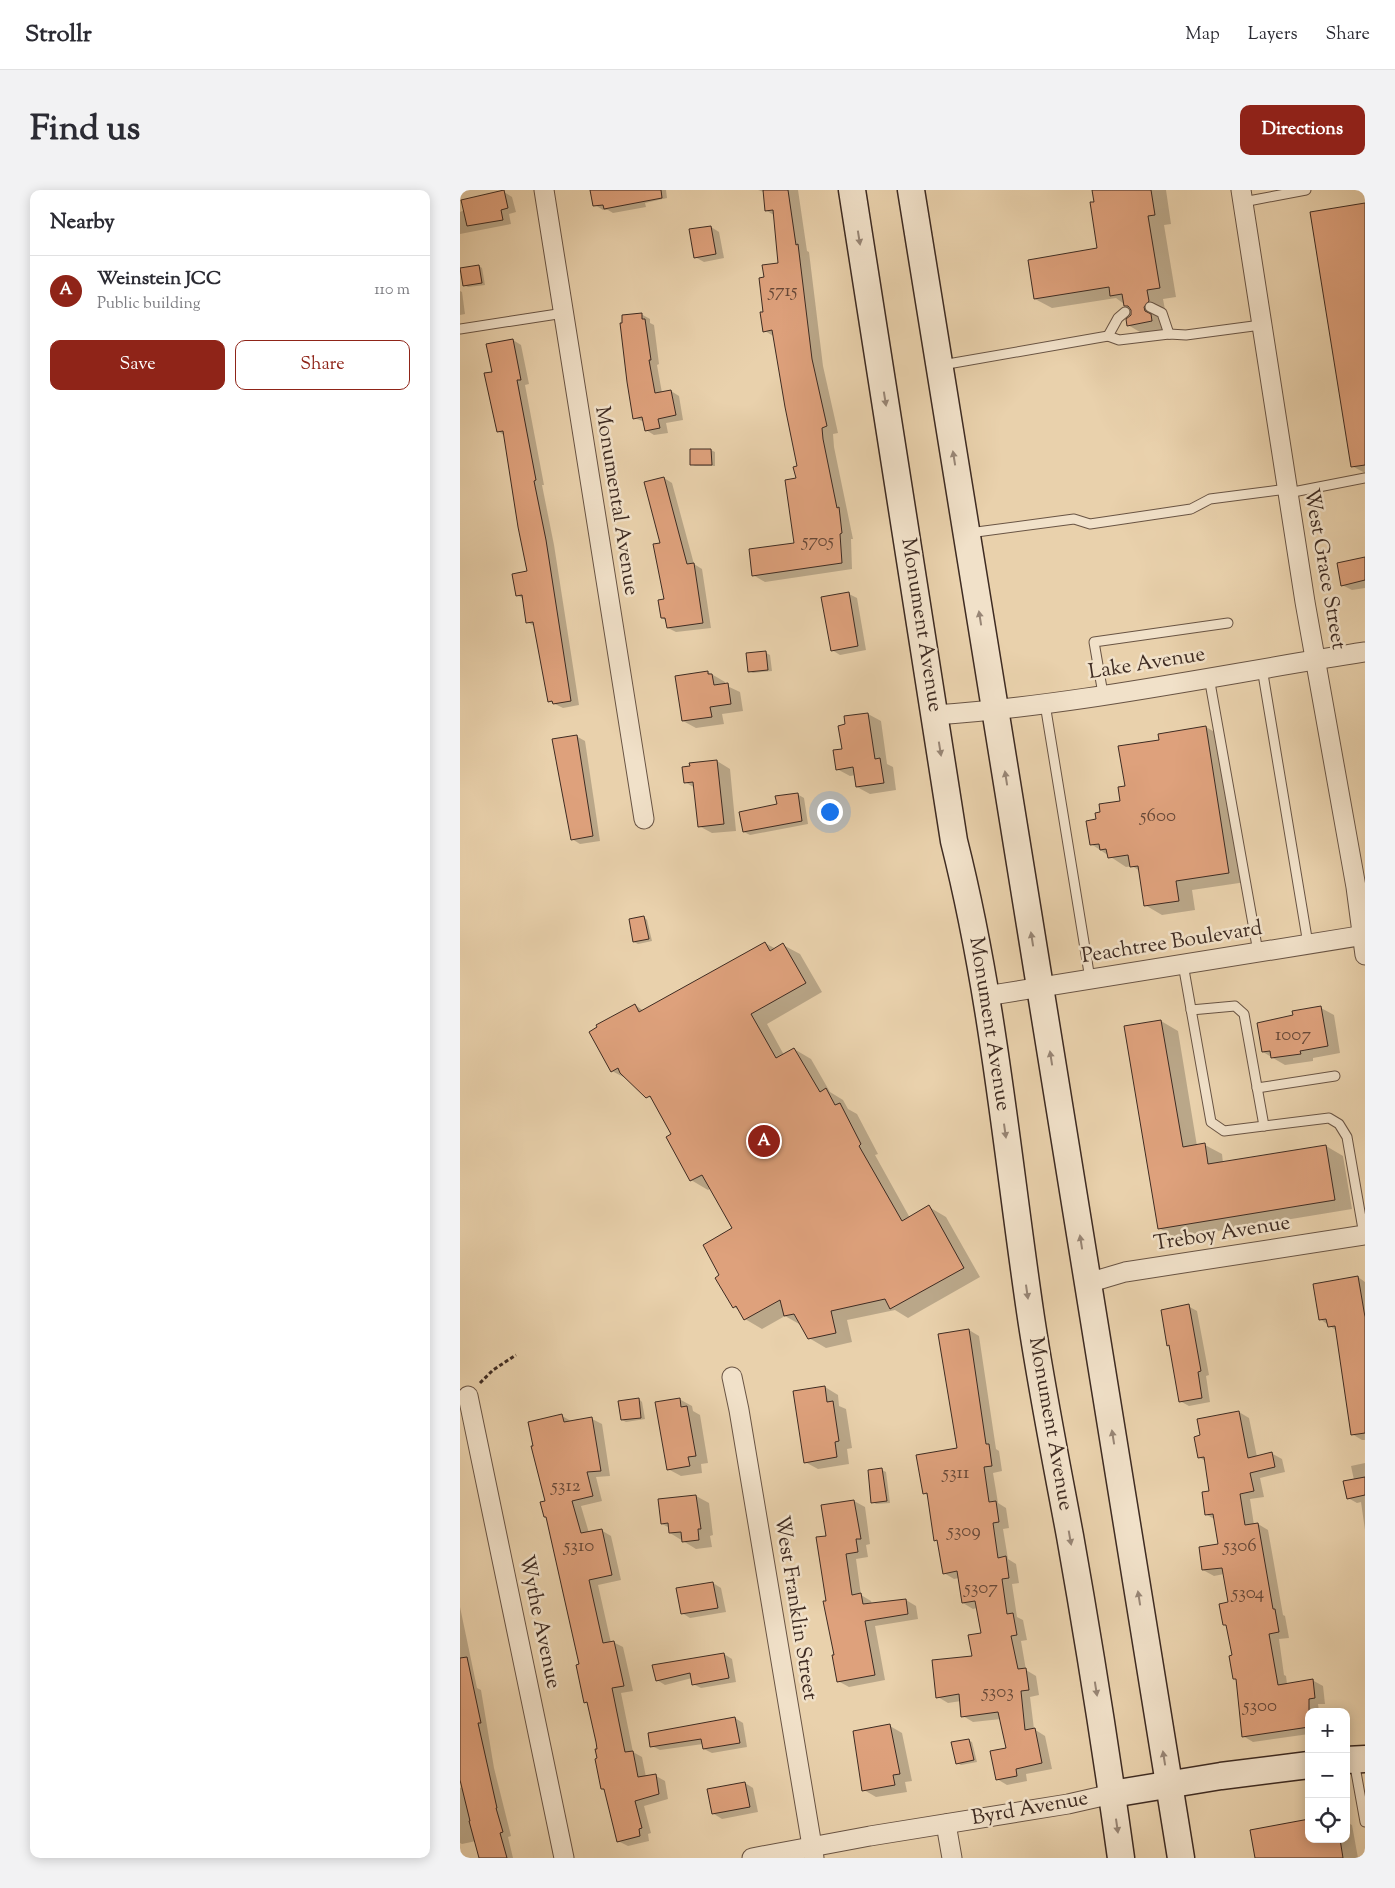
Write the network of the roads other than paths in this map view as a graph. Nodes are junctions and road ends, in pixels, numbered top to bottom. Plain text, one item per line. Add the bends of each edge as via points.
1 (544, 190) edge
2 (852, 190) edge
3 (911, 190) edge
4 (1306, 190) edge
5 (1242, 196) edge
6 (1150, 307) dead end
7 (1124, 312) dead end
8 (564, 313) junction
9 (1261, 324) junction
10 (460, 329) edge
11 (1169, 334) junction
12 (1108, 336) junction
13 (940, 366) junction
14 (1365, 478) edge
15 (1288, 490) junction
16 (967, 534) junction
17 (1228, 623) dead end
18 (1365, 652) edge
19 (1316, 659) junction
20 (1262, 668) junction
21 (1209, 677) junction
22 (1103, 694) junction
23 (1045, 704) junction
24 (995, 711) junction
25 (935, 715) junction
26 (644, 819) dead end
27 (1364, 936) edge
28 (1308, 944) junction
29 (1258, 952) junction
30 (1365, 954) edge
31 (1183, 964) junction
32 (1090, 979) junction
33 (1040, 987) junction
34 (986, 996) junction
35 (1191, 1010) junction
36 (1334, 1076) dead end
37 (1257, 1088) junction
38 (1264, 1126) junction
39 (1365, 1235) edge
40 (1088, 1283) junction
41 (732, 1377) dead end
42 (468, 1396) road end
43 (1355, 1760) edge
44 (1305, 1766) edge
45 (1169, 1786) junction
46 (1112, 1794) junction
47 (1365, 1822) edge
48 (946, 1824) junction
49 (813, 1852) edge
50 (564, 1858) edge
51 (752, 1858) edge
52 (952, 1858) edge
53 (1121, 1858) edge
54 (1181, 1858) edge

1 - 8 street, Monumental Avenue
2 -> 25 street, Monument Avenue
3 - 13 street
4 - 5 lane
5 - 9 street, West Grace Street
6 - 11 lane via 1162,313
7 - 12 lane
8 - 10 lane
8 - 26 street, Monumental Avenue
9 - 11 lane via 1186,335
9 - 15 street, West Grace Street
11 - 12 lane via 1118,340
12 - 13 lane
16 -> 13 street
14 - 15 lane
15 - 16 lane via 1210,499 1191,509 1098,523 1074,519
15 - 19 street, West Grace Street
24 -> 16 street
17 - 22 lane via 1094,642
18 - 19 street, Lake Avenue
19 - 20 street, Lake Avenue
19 - 27 street, West Grace Street
20 - 21 street, Lake Avenue
20 - 28 lane
21 - 22 street, Lake Avenue
21 - 29 lane
22 - 23 street, Lake Avenue
23 - 24 street, Lake Avenue
23 - 32 lane
24 - 25 street, Lake Avenue
33 -> 24 street
25 -> 34 street, Monument Avenue via 954,841
27 - 28 street, Peachtree Boulevard
27 - 30 street, West Grace Street
28 - 29 street, Peachtree Boulevard
29 - 31 street, Peachtree Boulevard
31 - 32 street, Peachtree Boulevard
31 - 35 lane
32 - 33 street, Peachtree Boulevard
33 - 34 street, Peachtree Boulevard
40 -> 33 street
34 -> 46 street, Monument Avenue via 1030,1314
35 - 37 lane via 1235,1006 1244,1014
35 - 38 lane via 1211,1122 1224,1131
36 - 37 lane
37 - 38 lane
38 - 39 lane via 1329,1118 1339,1124 1347,1137
39 - 40 street, Treboy Avenue via 1125,1272
45 -> 40 street
41 - 49 street, West Franklin Street
42 - 50 street, Wythe Avenue
43 - 47 lane
44 - 45 street, Byrd Avenue
45 - 46 street, Byrd Avenue
45 - 54 street
46 - 48 street, Byrd Avenue
46 -> 53 street, Monument Avenue
48 - 49 street, Byrd Avenue
48 - 52 street
49 - 51 street, Byrd Avenue

